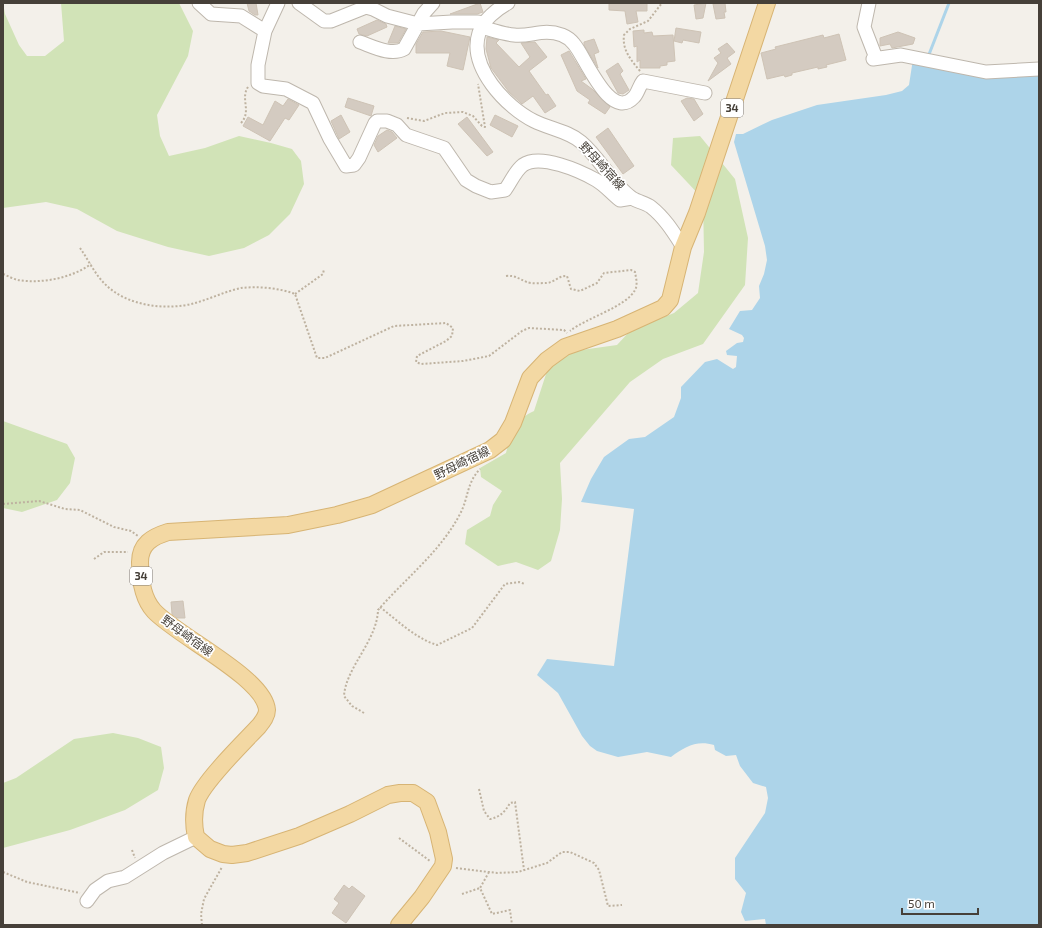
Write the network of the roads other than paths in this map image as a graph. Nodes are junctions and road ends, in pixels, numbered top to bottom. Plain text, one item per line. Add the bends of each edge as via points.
1 (199, 3) edge
2 (278, 3) edge
3 (299, 3) edge
4 (433, 3) edge
5 (508, 3) edge
6 (767, 3) edge
7 (869, 3) edge
8 (418, 24) junction
9 (482, 25) junction
10 (264, 31) junction
11 (360, 42) dead end
12 (1039, 69) edge
13 (704, 93) dead end
14 (632, 198) junction
15 (683, 247) junction
16 (196, 836) junction
17 (89, 898) road end
18 (399, 925) edge

1 - 10 street via 211,14 241,16
2 - 10 street
3 - 8 street via 324,21 331,21 369,7 387,16
4 - 8 street
5 - 9 street
6 - 15 main road, 野母崎宿線 / 34 via 697,213
7 - 12 street via 863,23 874,58 901,55 986,72
8 - 9 street via 478,22
8 - 11 street via 404,49 399,52
9 - 13 street via 515,35 538,32 563,35 575,45 601,89 618,102 629,101 635,96 643,81
9 - 14 street, 野母崎宿線 via 477,45 480,63 494,87 507,102 534,121 569,134 580,142
10 - 14 street via 258,65 258,83 262,86 286,89 313,103 346,166 354,165 359,158 375,123 387,121 397,125 406,135 444,148 466,180 491,192 505,190 518,170 534,160 576,170 597,181 620,200
14 - 15 street, 野母崎宿線 via 650,206
15 - 16 main road, 野母崎宿線 / 34 via 674,289 670,300 663,308 617,329 571,338 530,378 513,423 503,440 490,450 372,505 337,515 288,525 168,532 157,536 144,547 142,582 148,602 154,611 239,673 262,696 267,709 259,726 207,783 197,798 193,815
16 - 17 street via 125,876 108,881
16 - 18 main road via 210,849 223,854 247,853 292,838 388,795 408,792 420,796 427,802 443,850 442,868

